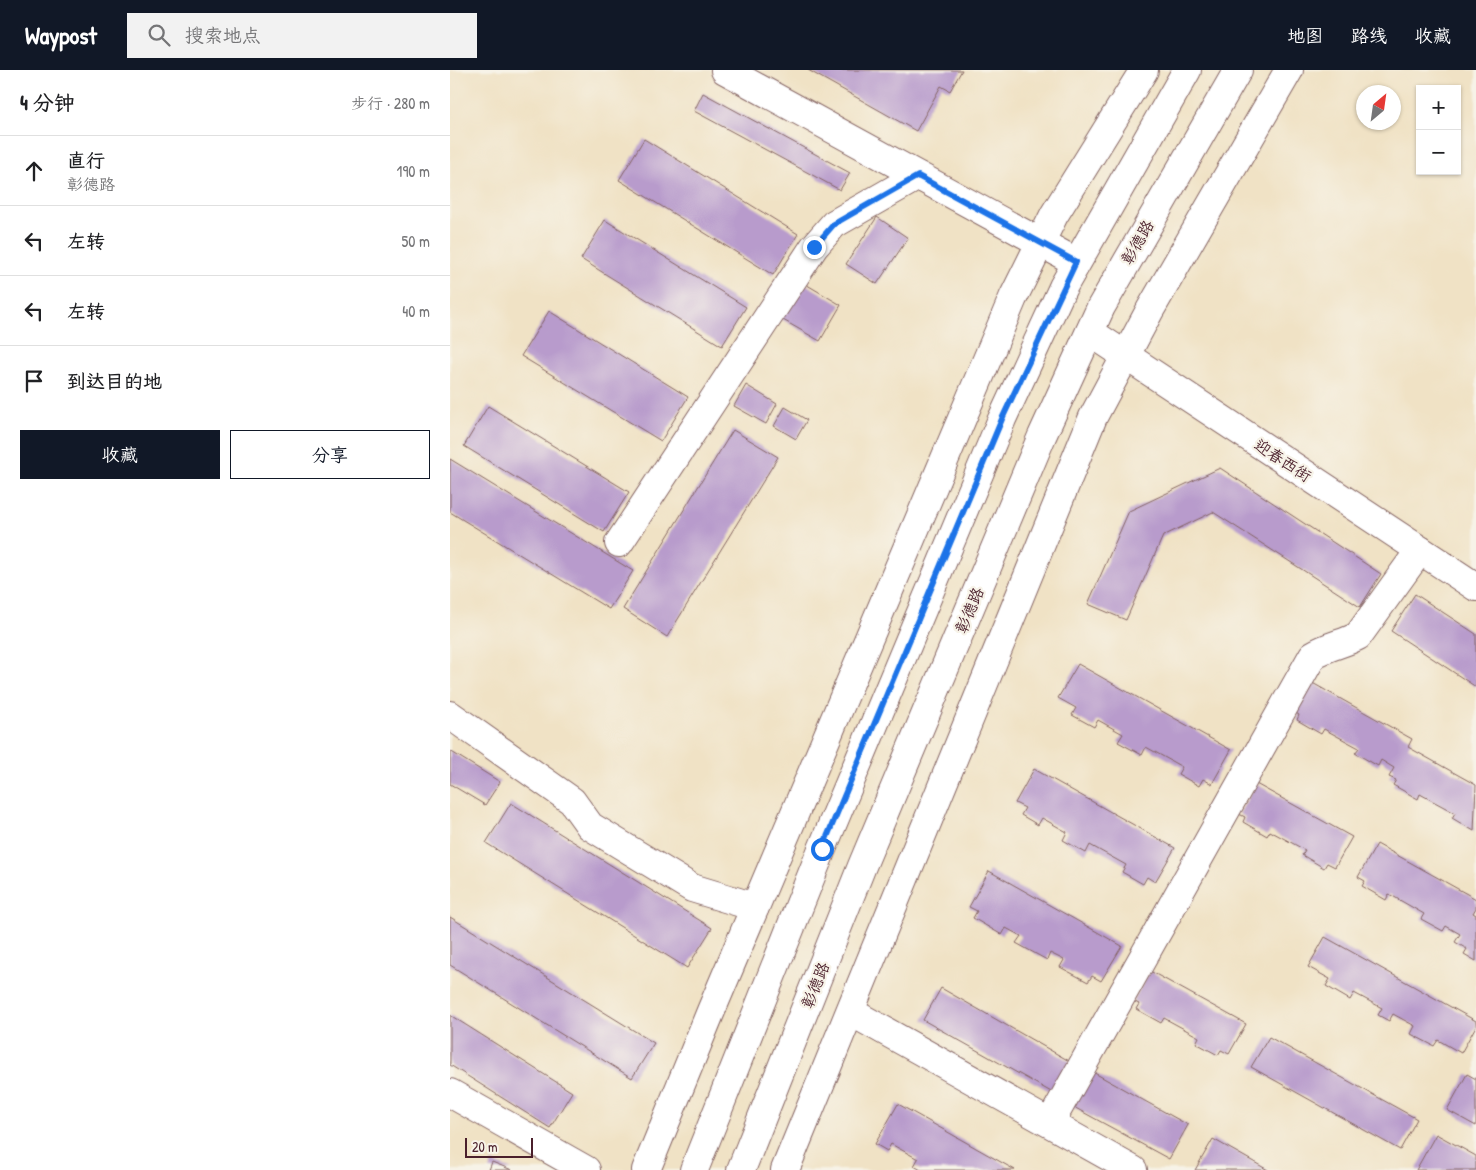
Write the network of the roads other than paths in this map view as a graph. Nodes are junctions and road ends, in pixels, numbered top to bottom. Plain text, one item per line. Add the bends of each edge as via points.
1 (1144, 70) edge
2 (1187, 70) edge
3 (1238, 70) edge
4 (1289, 70) edge
5 (735, 72) edge
6 (918, 176) junction
7 (1040, 243) junction
8 (1076, 262) junction
9 (1090, 332) junction
10 (1124, 355) junction
11 (619, 543) dead end
12 (1420, 550) junction
13 (1476, 587) edge
14 (450, 715) edge
15 (755, 907) junction
16 (851, 1012) junction
17 (450, 1093) edge
18 (1050, 1124) junction
19 (586, 1170) edge
20 (646, 1170) edge
21 (694, 1170) edge
22 (741, 1170) edge
23 (785, 1170) edge
24 (1133, 1170) edge

1 - 7 street
2 - 8 street
3 - 9 street, 彰德路 via 1121,270
4 - 10 street
5 - 6 street
6 - 7 street
6 - 11 street via 834,224 814,247
7 - 8 street
7 - 15 street via 1013,298
8 - 21 street via 994,437 822,849
9 - 10 street, 迎春西街
9 - 22 street, 彰德路 via 1042,436 862,866
10 - 12 street, 迎春西街
10 - 16 street via 1093,417
12 - 13 street, 迎春西街
12 - 18 street via 1358,636 1330,645 1313,655
14 - 15 street via 572,801 590,826 692,888
15 - 20 street
16 - 18 street
16 - 23 street
17 - 19 street
18 - 24 street

